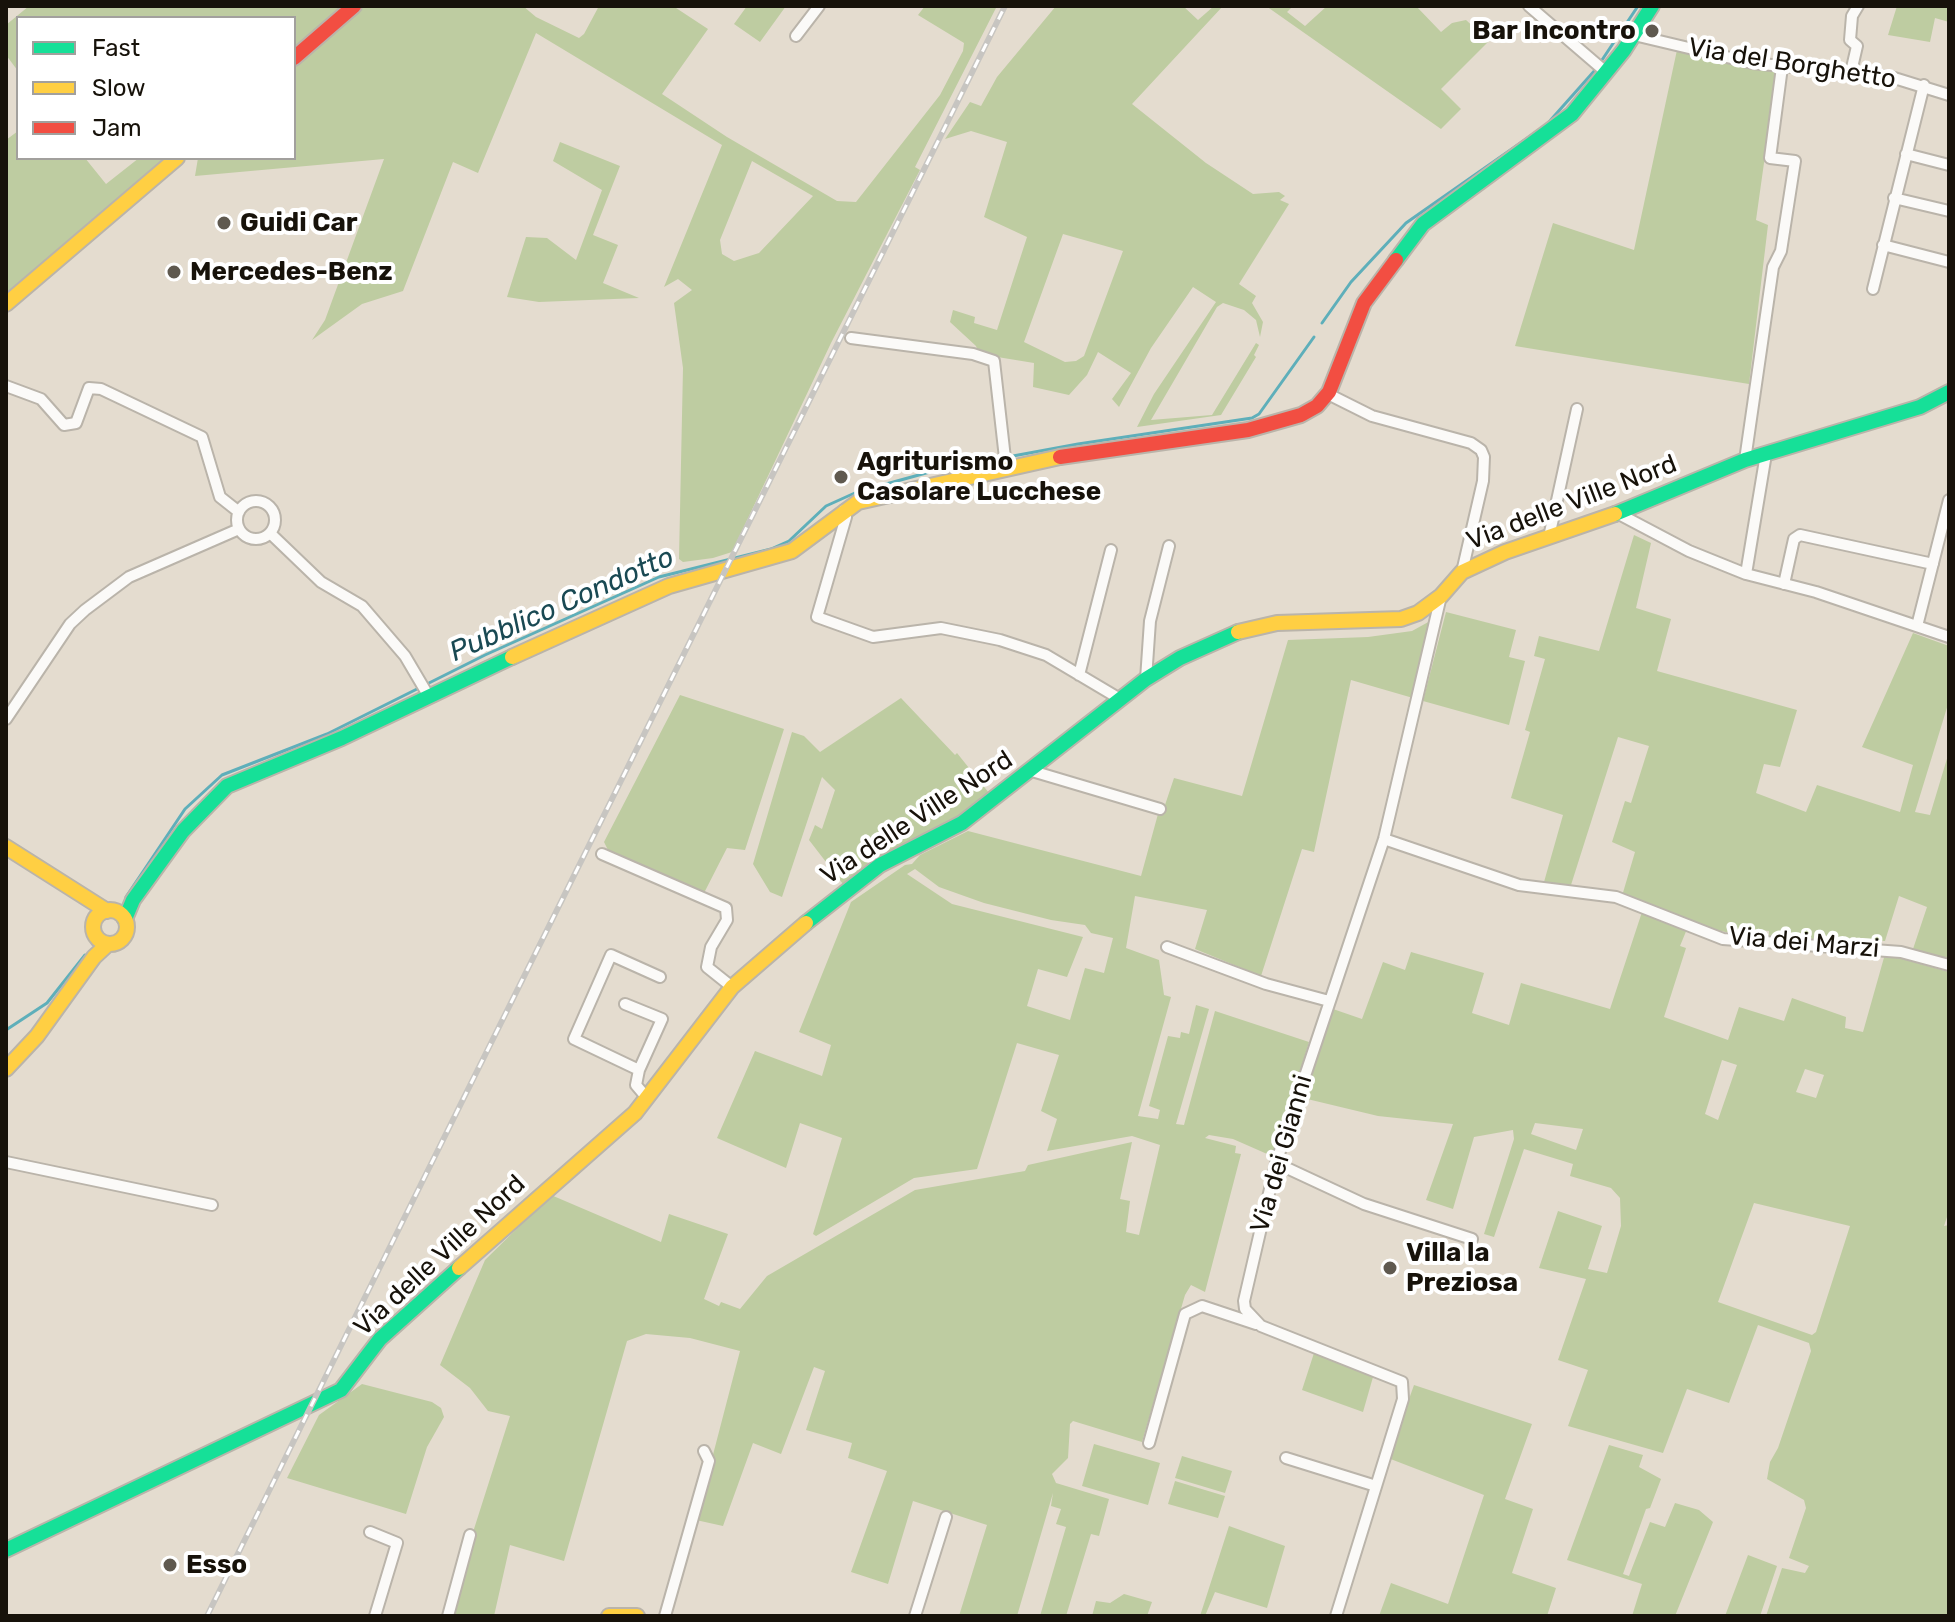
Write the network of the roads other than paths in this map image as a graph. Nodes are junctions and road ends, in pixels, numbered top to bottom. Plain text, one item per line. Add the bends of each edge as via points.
1 (354, 6) edge
2 (819, 6) edge
3 (1529, 6) edge
4 (1652, 6) edge
5 (1858, 6) edge
6 (1634, 35) junction
7 (796, 36) dead end
8 (296, 56) edge
9 (1782, 67) junction
10 (1851, 72) junction
11 (1607, 73) junction
12 (1924, 85) junction
13 (1949, 95) edge
14 (1906, 154) junction
15 (175, 160) edge
16 (1949, 165) edge
17 (1894, 198) junction
18 (1949, 211) edge
19 (1883, 245) junction
20 (1949, 262) edge
21 (1873, 289) dead end
22 (6, 304) edge
23 (851, 338) dead end
24 (6, 386) edge
25 (1949, 392) edge
26 (1328, 394) junction
27 (1577, 409) dead end
28 (1766, 454) junction
29 (1745, 460) junction
30 (1006, 463) junction
31 (1949, 500) edge
32 (844, 510) junction
33 (239, 512) junction
34 (1617, 513) junction
35 (239, 529) junction
36 (271, 534) junction
37 (1549, 537) junction
38 (1169, 546) dead end
39 (1111, 550) dead end
40 (1933, 564) junction
41 (1462, 572) junction
42 (1746, 574) junction
43 (1784, 584) junction
44 (1441, 596) junction
45 (1917, 626) junction
46 (1949, 637) edge
47 (1079, 675) junction
48 (1146, 679) junction
49 (424, 688) junction
50 (1120, 699) junction
51 (6, 719) edge
52 (1032, 771) junction
53 (1160, 809) dead end
54 (1384, 839) junction
55 (6, 847) edge
56 (602, 854) dead end
57 (133, 900) junction
58 (105, 914) junction
59 (125, 919) junction
60 (102, 940) junction
61 (1167, 947) dead end
62 (1949, 965) edge
63 (660, 977) dead end
64 (732, 987) junction
65 (1329, 1001) junction
66 (625, 1004) dead end
67 (6, 1069) edge
68 (639, 1070) junction
69 (647, 1098) junction
70 (6, 1162) edge
71 (1276, 1163) junction
72 (212, 1205) dead end
73 (1472, 1239) dead end
74 (1261, 1326) junction
75 (1149, 1443) dead end
76 (704, 1451) dead end
77 (1286, 1458) dead end
78 (1376, 1486) junction
79 (946, 1517) dead end
80 (370, 1532) dead end
81 (470, 1535) dead end
82 (403, 1544) dead end
83 (6, 1550) edge
84 (375, 1616) edge
85 (382, 1616) edge
86 (448, 1616) edge
87 (609, 1616) edge
88 (637, 1616) edge
89 (665, 1616) edge
90 (915, 1616) edge
91 (1336, 1616) edge

1 - 8 street
2 - 7 street
3 - 11 street
4 - 6 street
5 - 10 street via 1851,28 1850,40 1857,46
6 - 9 street, Via del Borghetto
6 - 11 street
9 - 10 street, Via del Borghetto
9 - 29 street via 1770,158 1795,161 1781,251 1773,267
10 - 12 street, Via del Borghetto
11 - 26 street via 1572,114 1423,224 1364,303
12 - 13 street, Via del Borghetto
12 - 14 street
14 - 16 street
14 - 17 street
15 - 22 street
17 - 18 street
17 - 19 street
19 - 20 street
19 - 21 street
23 - 30 street via 994,361
24 - 33 street via 41,399 64,425 76,423 89,388 101,389 202,437 220,497
25 - 28 street, Via delle Ville Nord via 1920,407
26 - 30 street via 1301,415 1248,430
26 - 41 street via 1372,416 1481,450 1483,481
27 - 37 street
28 - 29 street, Via delle Ville Nord
28 - 42 street
29 - 34 street, Via delle Ville Nord
30 - 32 street via 908,487
31 - 40 street
32 - 47 street via 817,617 873,637 941,628 1000,640 1046,655
32 - 49 street via 792,551 669,586
33 - 35 street
33 - 36 street via 255,501 268,505 275,516
34 - 37 street, Via delle Ville Nord
34 - 42 street
35 - 36 street via 253,539
35 - 51 street via 129,577 85,610
36 - 49 street via 321,582 362,606 405,656
37 - 41 street, Via delle Ville Nord
38 - 48 street via 1150,621
39 - 47 street
40 - 43 street via 1800,535 1794,539
40 - 45 street
41 - 44 street, Via delle Ville Nord
42 - 43 street
43 - 45 street
44 - 48 street, Via delle Ville Nord via 1418,613 1382,622 1252,627
44 - 54 street, Via dei Gianni
45 - 46 street
47 - 50 street
48 - 50 street, Via delle Ville Nord
49 - 57 street via 342,738 227,786 183,831
50 - 52 street, Via delle Ville Nord
52 - 53 street
52 - 64 street, Via delle Ville Nord via 962,823 880,865
54 - 62 street, Via dei Marzi via 1519,885 1616,897 1723,939 1901,952
54 - 65 street, Via dei Gianni
55 - 58 street
56 - 64 street via 726,908 727,920 711,947 707,967
57 - 58 street
57 - 59 street
58 - 59 street
58 - 60 street
59 - 60 street via 125,935 118,942
60 - 67 street via 37,1036
61 - 65 street
63 - 68 street via 611,955 574,1039
64 - 69 street, Via delle Ville Nord
65 - 71 street, Via dei Gianni
66 - 68 street via 662,1019
68 - 69 street via 636,1085
69 - 83 street, Via delle Ville Nord via 380,1339 341,1390
70 - 72 street
71 - 73 street via 1364,1204
71 - 74 street, Via dei Gianni via 1244,1301
74 - 75 street via 1202,1306 1185,1314
74 - 78 street via 1402,1382 1403,1399
76 - 89 street via 709,1461
77 - 78 street
78 - 91 street
79 - 90 street
80 - 84 street via 397,1543
81 - 86 street
82 - 85 street
87 - 88 street

